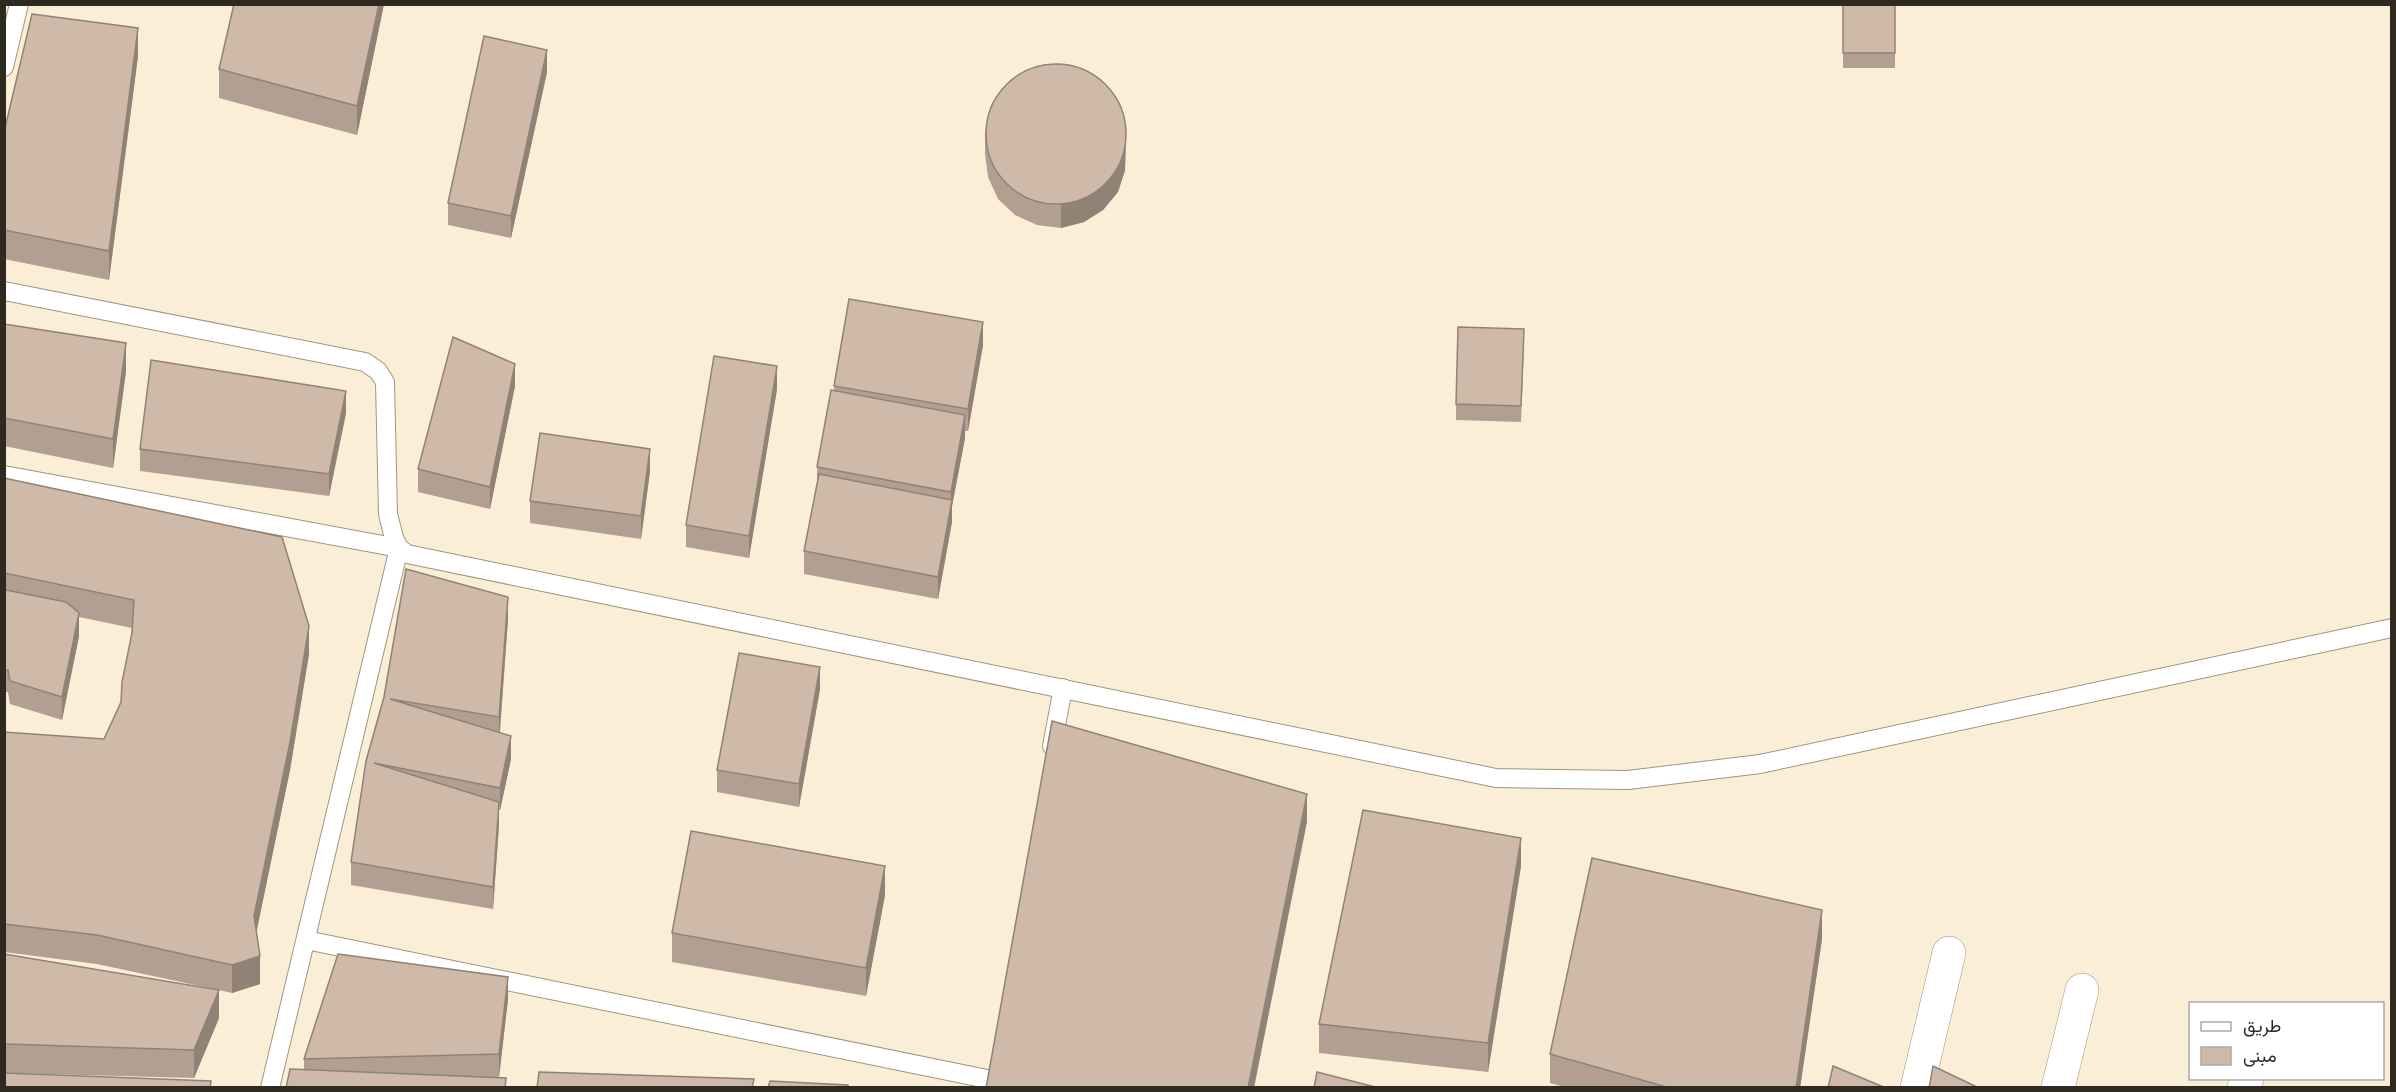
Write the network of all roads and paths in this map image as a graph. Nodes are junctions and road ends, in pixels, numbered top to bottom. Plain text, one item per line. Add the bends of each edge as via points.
1 (19, 4) edge
2 (4, 67) edge
3 (4, 291) edge
4 (4, 475) edge
5 (399, 548) junction
6 (2391, 628) edge
7 (1063, 688) junction
8 (1050, 760) edge
9 (306, 940) junction
10 (1949, 953) dead end
11 (2082, 990) dead end
12 (996, 1057) edge
13 (992, 1084) edge
14 (270, 1088) edge
15 (1917, 1088) edge
16 (2058, 1088) edge

1 - 2 lane
3 - 5 lane via 365,362 385,382 388,514
4 - 5 lane
5 - 7 lane via 407,554
5 - 9 lane
6 - 7 lane via 1760,764 1628,780 1496,778
7 - 8 lane
9 - 13 lane
9 - 14 lane
10 - 15 street
11 - 16 street
12 - 13 lane

